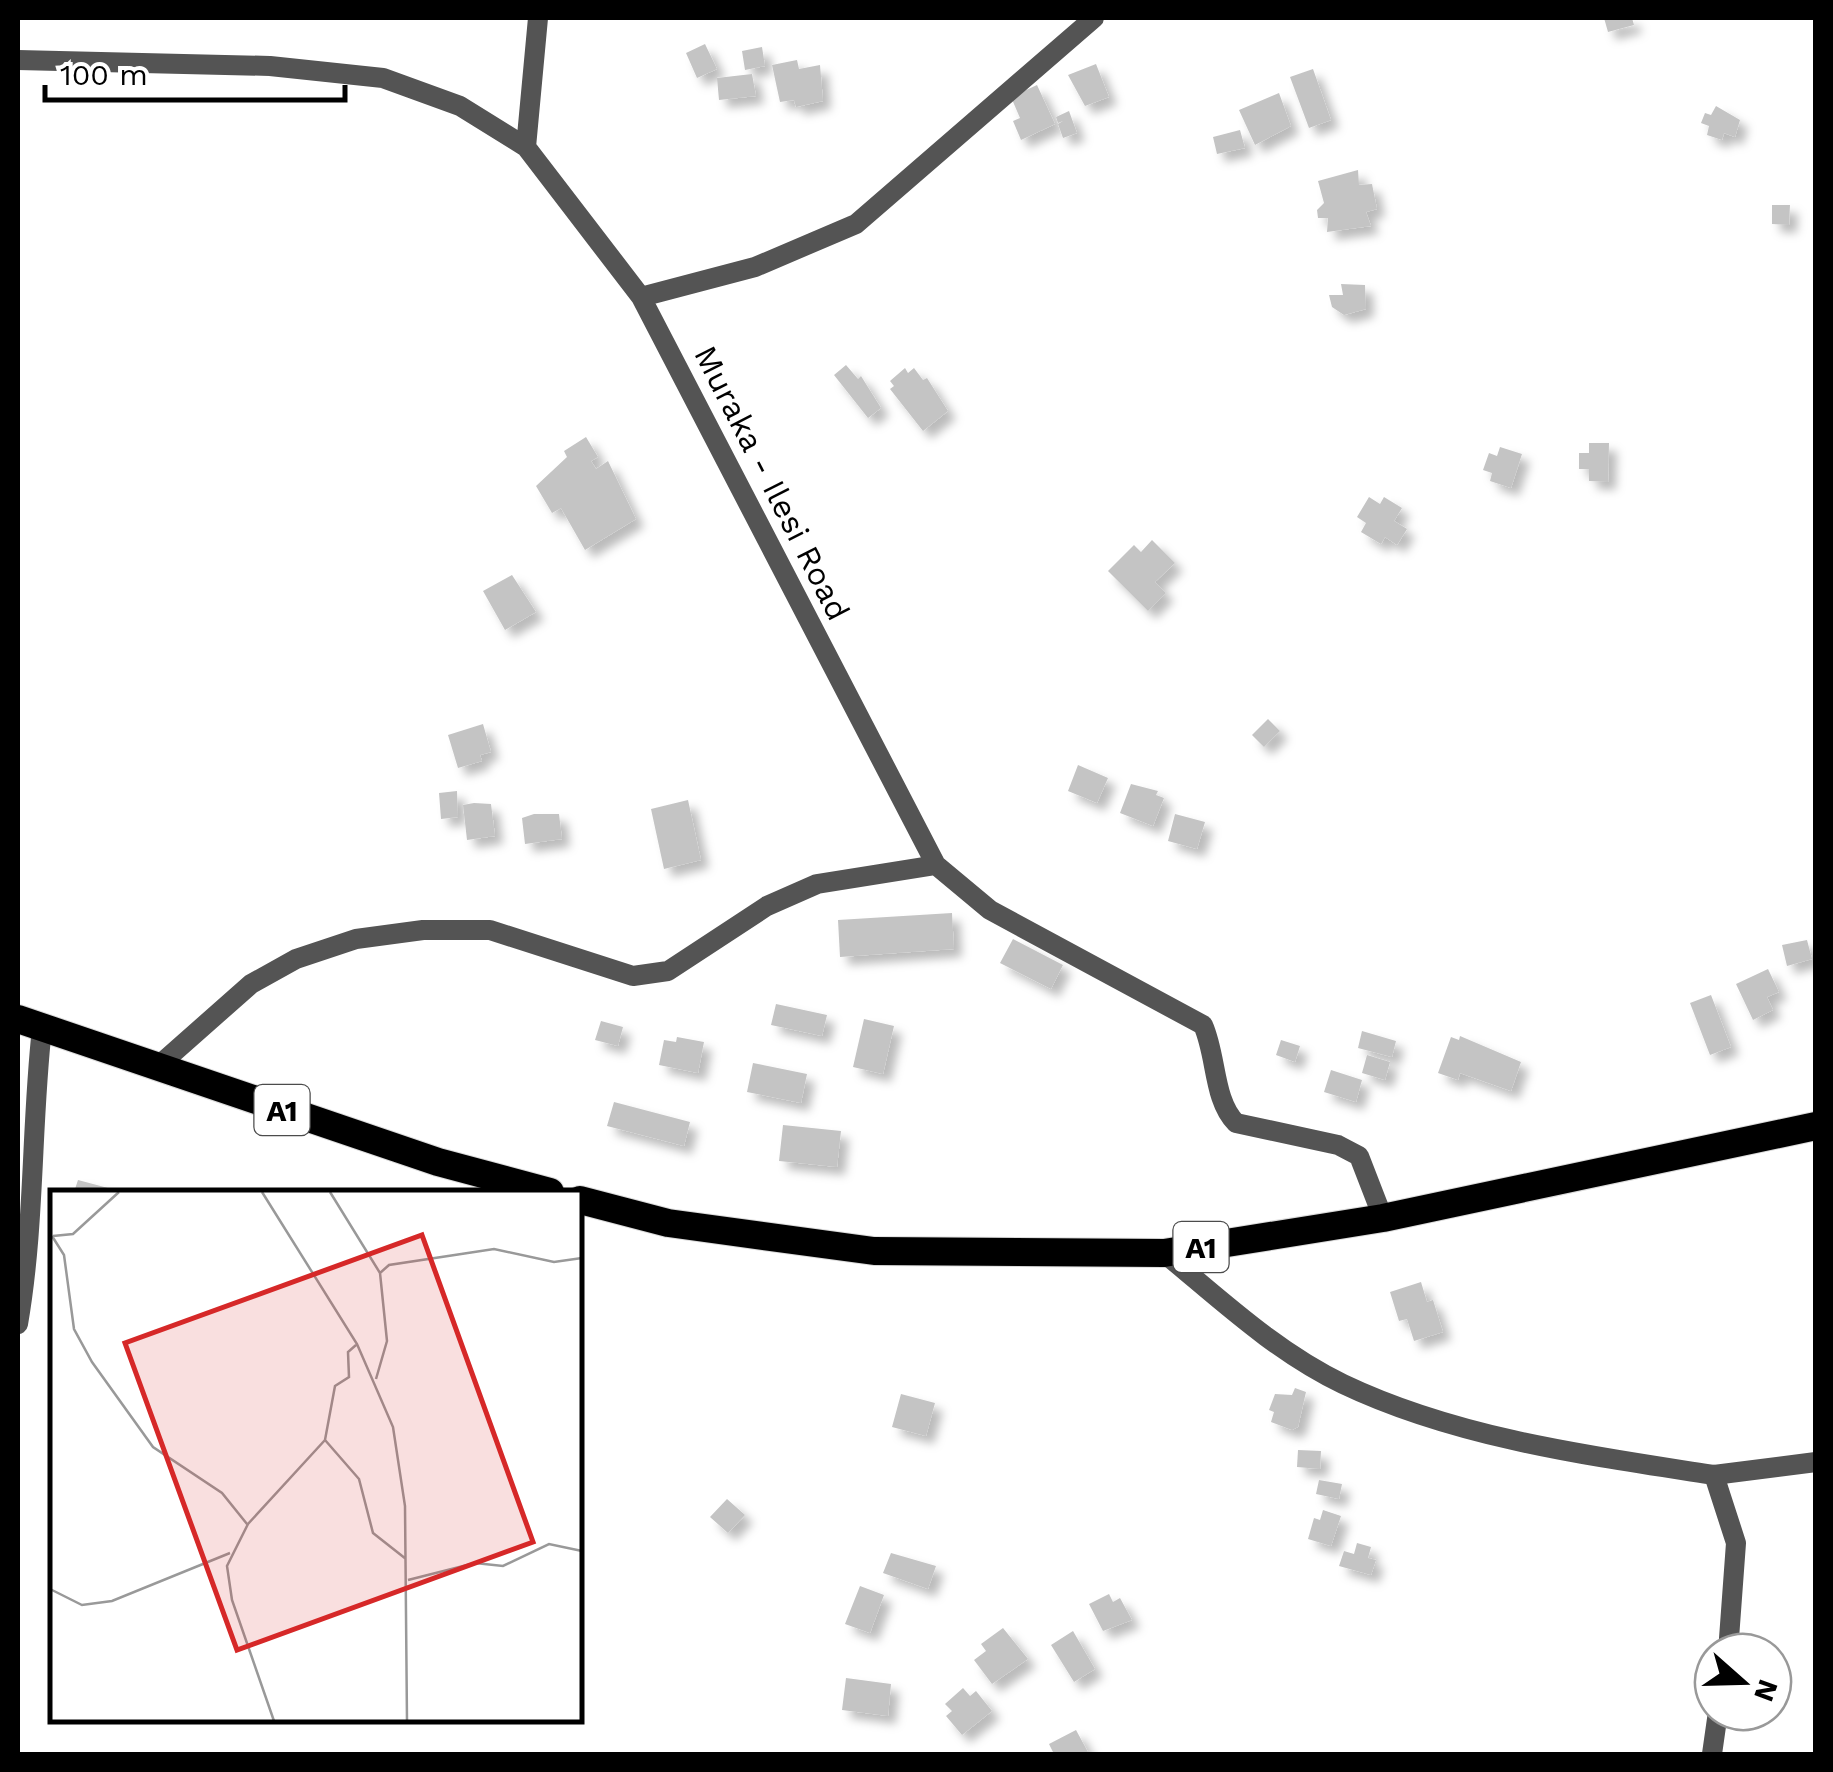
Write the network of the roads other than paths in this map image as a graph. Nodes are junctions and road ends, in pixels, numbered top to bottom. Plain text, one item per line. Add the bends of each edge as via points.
1 (538, 18) edge
2 (1094, 18) edge
3 (18, 60) edge
4 (526, 147) junction
5 (641, 296) junction
6 (936, 865) junction
7 (30, 1023) edge
8 (156, 1068) junction
9 (1816, 1126) edge
10 (543, 1190) edge
11 (582, 1201) edge
12 (1384, 1218) junction
13 (1164, 1253) junction
14 (18, 1324) edge
15 (1816, 1462) edge
16 (1714, 1476) junction
17 (1729, 1632) edge

1 - 4 street
2 - 5 street via 856,224 756,267
3 - 4 street via 270,66 383,78 460,106
4 - 5 street, Muraka - Ilesi Road
5 - 6 street, Muraka - Ilesi Road
6 - 8 street via 817,884 752,915 668,971 634,976 490,930 422,930 356,940 296,959 251,984
6 - 12 street, Muraka - Ilesi Road via 990,910 1203,1025 1225,1112 1236,1124 1359,1156
7 - 8 highway, A1
7 - 14 street via 30,1255
8 - 10 highway, A1
9 - 12 highway, A1
11 - 13 highway, A1 via 668,1223 874,1251
12 - 13 highway, A1
13 - 16 street via 1273,1343 1343,1384 1465,1428
15 - 16 street
16 - 17 street via 1736,1543

